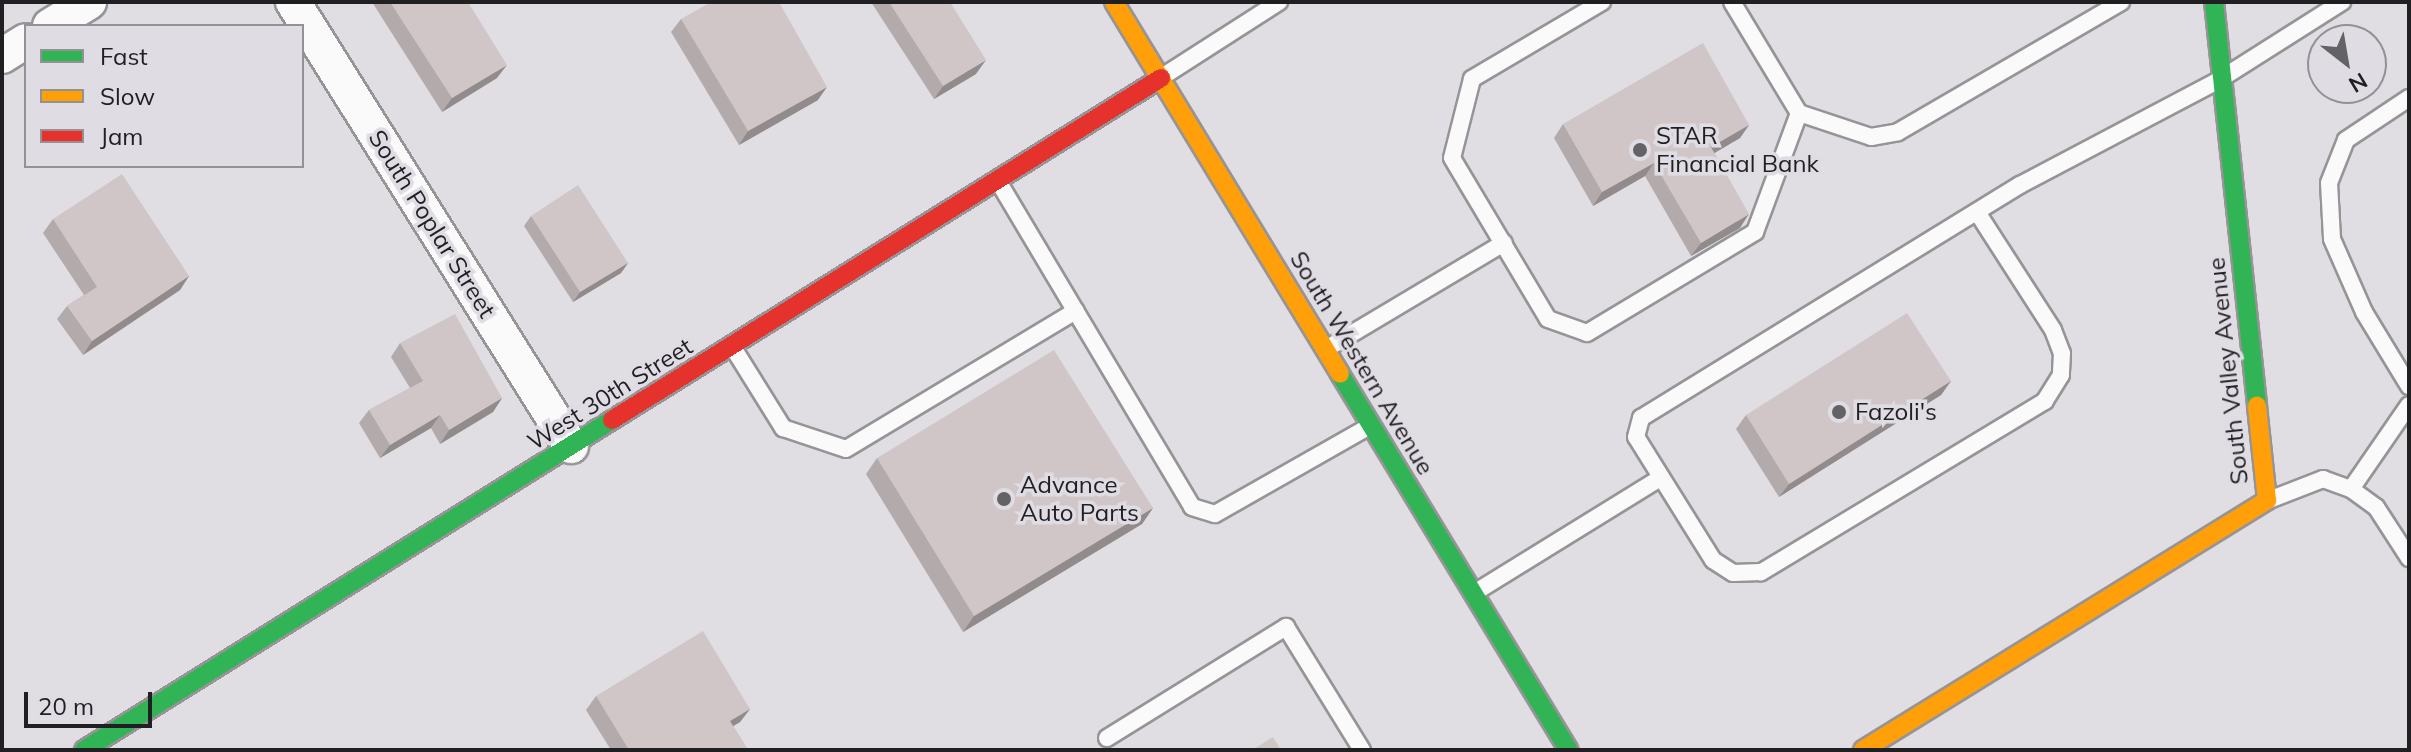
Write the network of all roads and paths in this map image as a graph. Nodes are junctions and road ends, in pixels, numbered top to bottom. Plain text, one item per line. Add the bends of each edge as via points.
1 (89, 2) edge
2 (293, 2) edge
3 (1114, 2) edge
4 (1279, 2) edge
5 (1602, 2) edge
6 (1732, 2) edge
7 (2121, 2) edge
8 (2214, 2) edge
9 (2342, 2) edge
10 (53, 24) edge
11 (24, 42) edge
12 (2, 56) edge
13 (1161, 78) junction
14 (2219, 80) junction
15 (2409, 98) edge
16 (1799, 113) junction
17 (997, 180) junction
18 (1977, 212) junction
19 (1504, 243) junction
20 (1076, 311) junction
21 (731, 346) junction
22 (1326, 349) junction
23 (2409, 386) edge
24 (2409, 405) edge
25 (1371, 425) junction
26 (571, 446) junction
27 (1660, 478) junction
28 (2351, 489) junction
29 (2267, 500) junction
30 (2409, 558) edge
31 (1474, 593) junction
32 (1107, 738) dead end
33 (84, 750) edge
34 (1362, 750) edge
35 (1569, 750) edge
36 (1863, 750) edge

1 - 10 street
2 - 26 street, South Poplar Street
3 - 13 main road, South Western Avenue
4 - 13 lane
5 - 19 lane via 1472,79 1452,158
6 - 16 lane
7 - 16 lane via 1898,132 1871,137
8 - 14 main road, South Valley Avenue
9 - 14 lane
11 - 12 street
13 - 17 main road, West 30th Street
13 - 22 main road, South Western Avenue
14 - 18 lane
14 - 29 main road, South Valley Avenue
15 - 23 lane via 2346,140 2329,183 2332,239 2364,312
16 - 19 lane via 1755,232 1587,333 1548,319
17 - 20 lane
17 - 21 main road, West 30th Street
18 - 27 lane via 1641,418 1636,437
18 - 27 lane via 2053,330 2062,353 2061,375 2045,401 1761,572 1733,573 1713,560
19 - 22 lane
20 - 21 lane via 846,449 783,428
20 - 25 lane via 1192,507 1215,514
21 - 26 main road, West 30th Street
22 - 25 main road, South Western Avenue
24 - 28 lane
25 - 31 main road, South Western Avenue
26 - 33 main road, West 30th Street
27 - 31 lane
28 - 29 lane via 2323,479
28 - 30 lane via 2376,507
29 - 36 main road, South Valley Avenue
31 - 35 main road, South Western Avenue
32 - 34 lane via 1286,627

